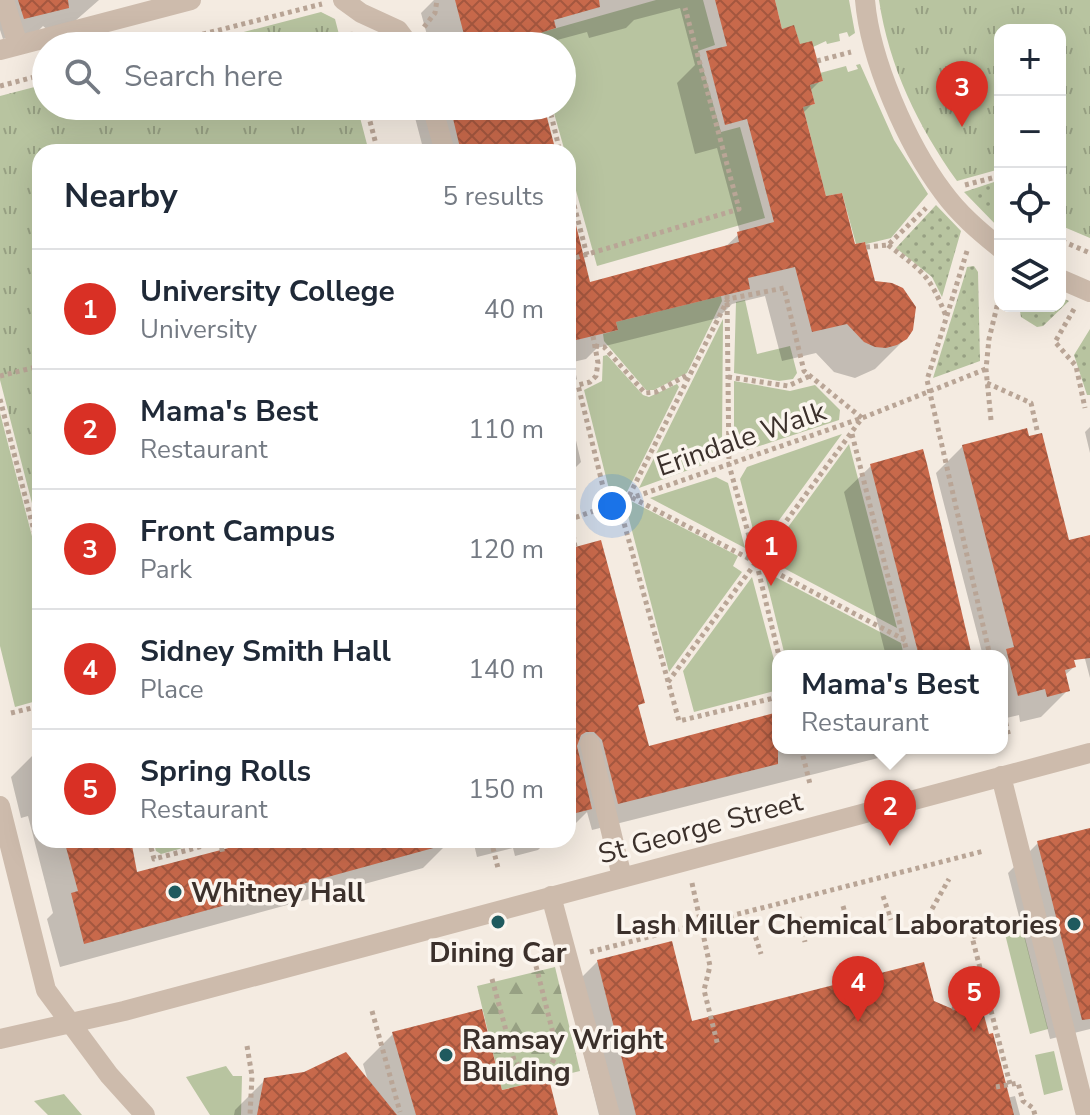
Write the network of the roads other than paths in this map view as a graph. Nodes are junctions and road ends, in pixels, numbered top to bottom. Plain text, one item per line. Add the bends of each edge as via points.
1 (4, 0) edge
2 (191, 0) edge
3 (865, 0) edge
4 (334, 1) edge
5 (118, 9) edge
6 (54, 32) edge
7 (400, 32) edge
8 (32, 40) edge
9 (9, 48) edge
10 (436, 120) edge
11 (443, 144) edge
12 (994, 243) edge
13 (1066, 282) edge
14 (1087, 291) edge
15 (590, 744) dead end
16 (1090, 753) edge
17 (1001, 776) junction
18 (1, 814) edge
19 (622, 877) junction
20 (551, 896) junction
21 (71, 1024) junction
22 (0, 1039) edge
23 (145, 1115) edge
24 (610, 1115) edge
25 (1086, 1115) edge

1 - 9 street
2 - 5 street
3 - 12 street via 887,87 922,160 943,193
4 - 7 street
5 - 6 street
8 - 9 street
10 - 11 street
13 - 14 street
15 - 19 street
16 - 17 street, St George Street
17 - 19 street, St George Street
17 - 25 street
18 - 21 street via 46,990
19 - 20 street, St George Street
20 - 21 street, St George Street
20 - 24 street
21 - 22 street, St George Street
21 - 23 street

